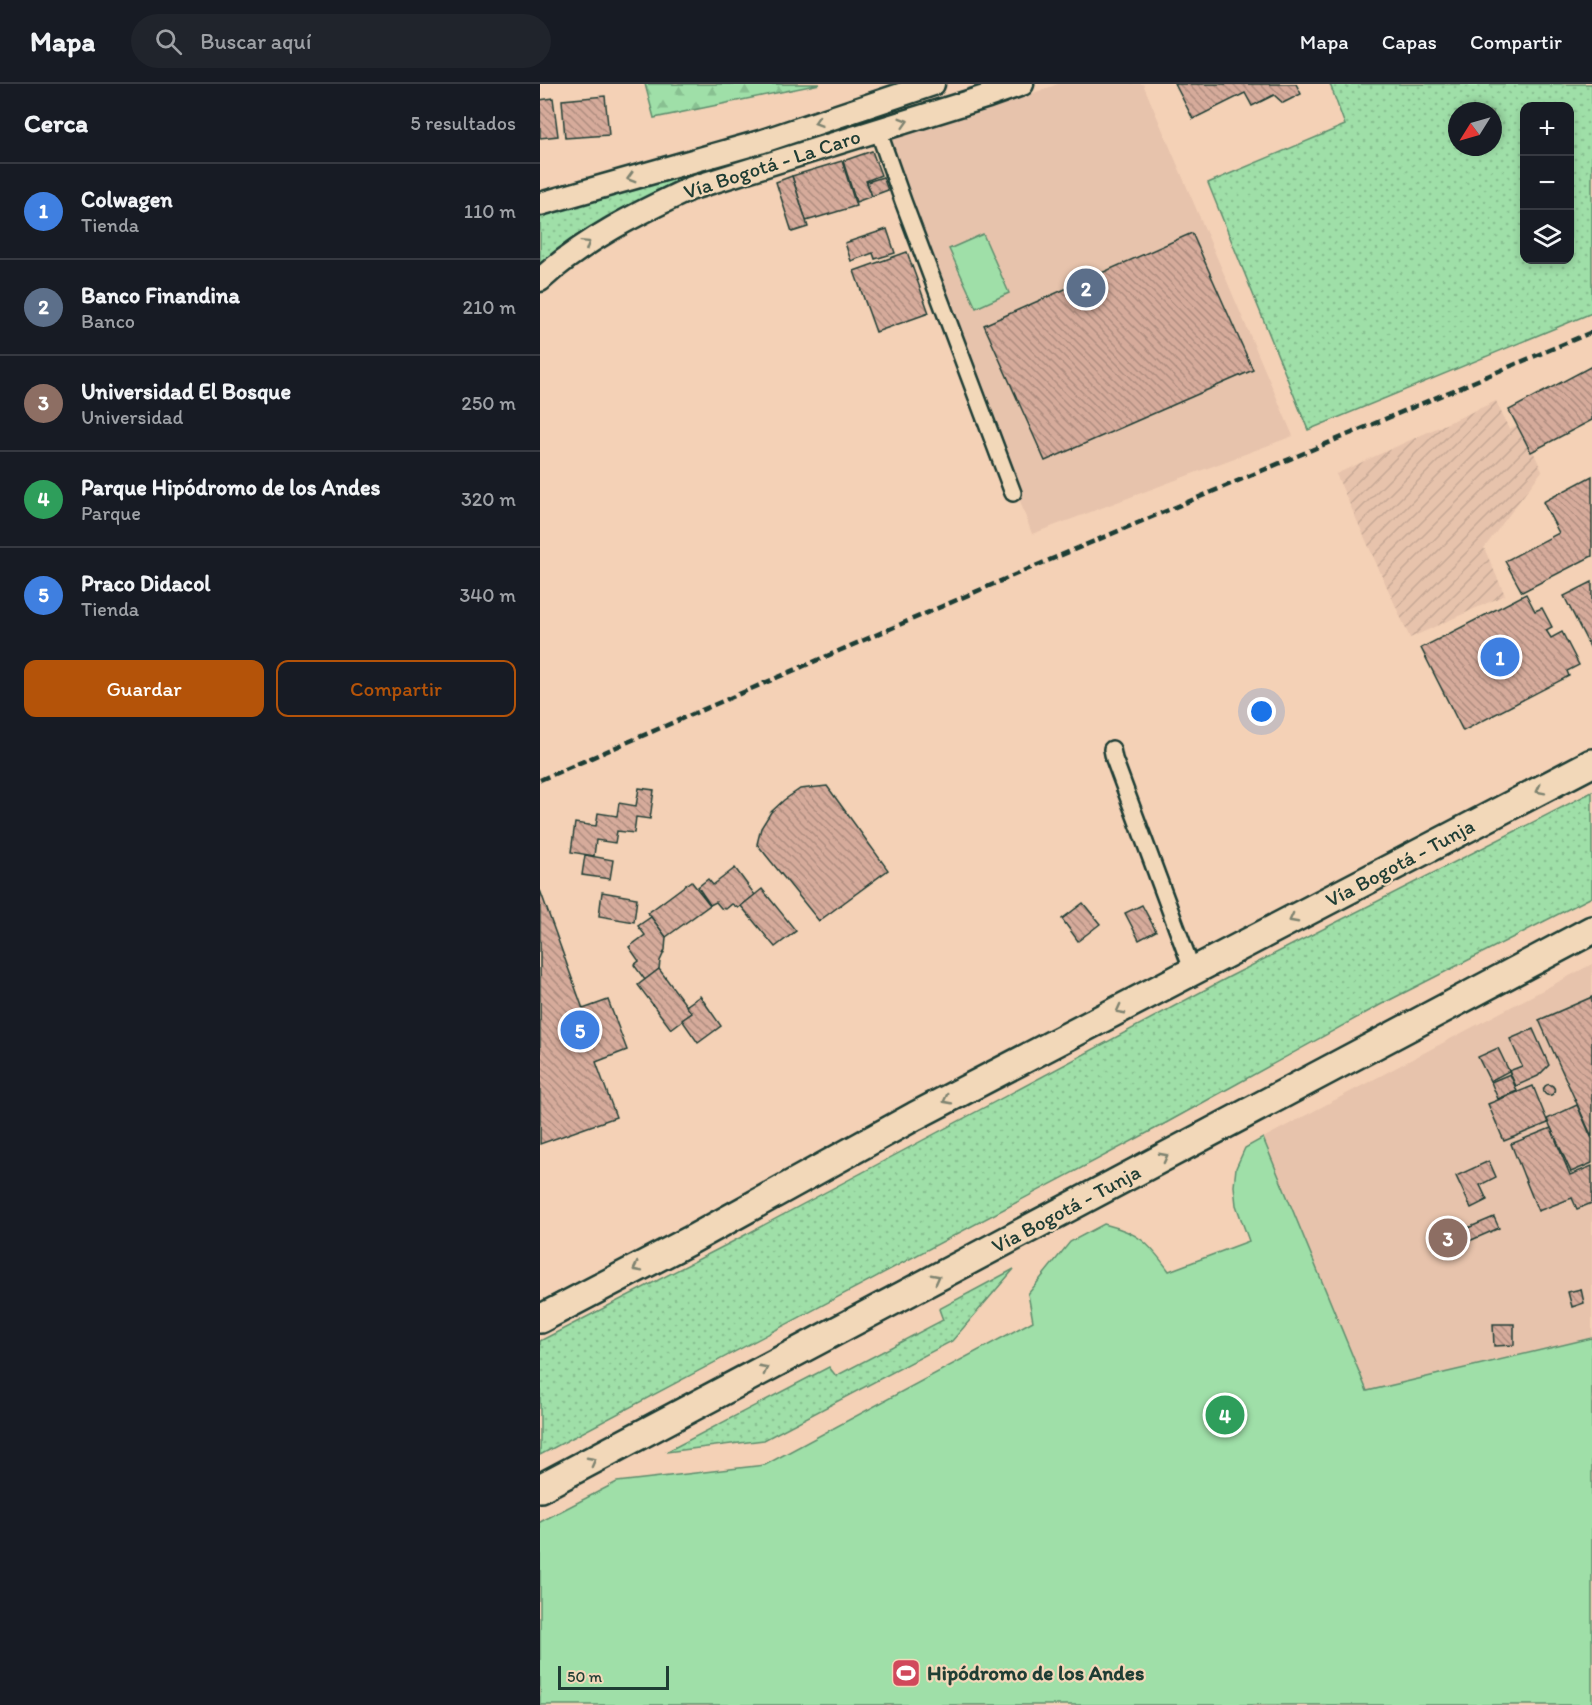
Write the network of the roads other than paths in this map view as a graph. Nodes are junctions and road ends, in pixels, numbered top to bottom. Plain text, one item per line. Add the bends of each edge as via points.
1 (933, 84) edge
2 (1022, 84) edge
3 (878, 130) junction
4 (540, 204) edge
5 (540, 280) edge
6 (1013, 493) dead end
7 (1112, 749) dead end
8 (1592, 763) edge
9 (1592, 930) edge
10 (1193, 972) junction
11 (540, 1319) edge
12 (540, 1488) edge

1 -> 4 main road, Vía Bogotá - La Caro via 760,142
3 -> 2 main road, Vía Bogotá - La Caro
5 -> 3 main road, Vía Bogotá - La Caro via 579,248 692,188
3 - 6 street
7 - 10 street
8 -> 10 highway, Vía Bogotá - Tunja
12 -> 9 highway, Vía Bogotá - Tunja
10 -> 11 highway, Vía Bogotá - Tunja via 915,1116

